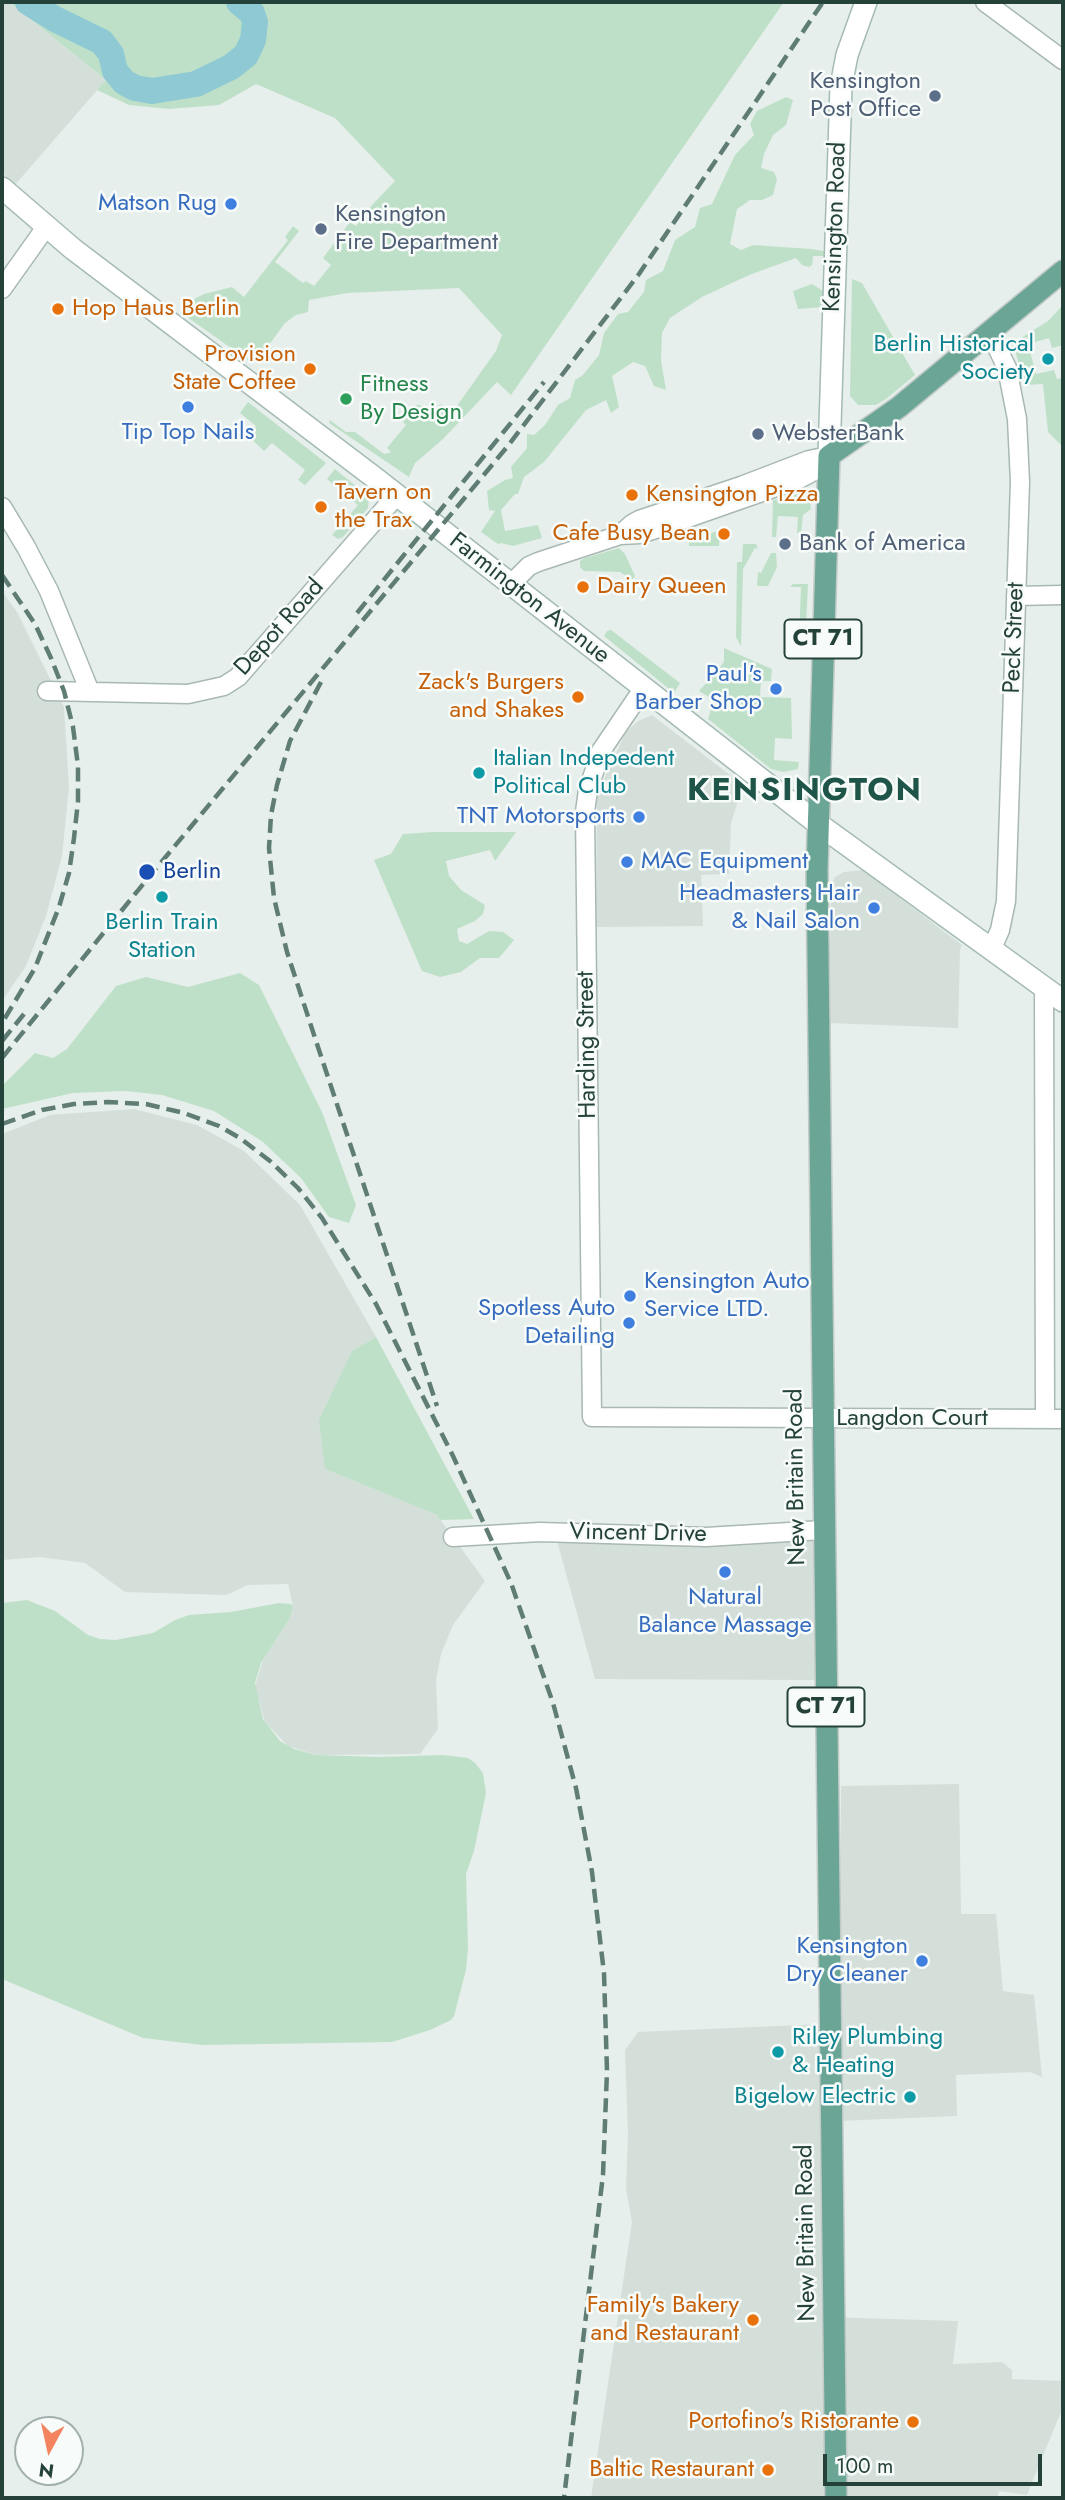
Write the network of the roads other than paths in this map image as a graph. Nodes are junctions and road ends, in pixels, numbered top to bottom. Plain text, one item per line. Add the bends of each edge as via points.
1 (866, 2) edge
2 (985, 2) edge
3 (1063, 60) edge
4 (2, 188) edge
5 (46, 227) junction
6 (1063, 271) edge
7 (2, 289) edge
8 (989, 331) junction
9 (829, 456) junction
10 (396, 496) junction
11 (2, 507) edge
12 (510, 585) junction
13 (1063, 595) edge
14 (1016, 596) junction
15 (643, 689) junction
16 (47, 691) dead end
17 (90, 692) junction
18 (817, 823) junction
19 (992, 948) junction
20 (1044, 987) junction
21 (1063, 1001) edge
22 (592, 1417) joint
23 (822, 1419) junction
24 (1045, 1419) junction
25 (1063, 1419) edge
26 (824, 1530) junction
27 (453, 1537) dead end
28 (836, 2498) edge

1 - 9 main road, Kensington Road via 841,86
2 - 3 street
4 - 5 main road, Farmington Avenue
5 - 7 street
5 - 10 main road, Farmington Avenue
6 - 8 main road
8 - 9 main road via 899,407
8 - 14 street, Peck Street via 1007,368 1017,419
9 - 12 street via 809,460 760,487 657,522 635,522 620,535 528,566
9 - 18 main road, New Britain Road / CT 71
10 - 12 main road, Farmington Avenue
10 - 17 street, Depot Road via 234,680 195,694
11 - 17 street via 52,597
12 - 15 main road, Farmington Avenue
13 - 14 street
14 - 19 street, Peck Street via 1006,901
15 - 18 main road, Farmington Avenue
15 - 22 street, Harding Street via 601,751 585,812
16 - 17 street, Depot Road
18 - 19 main road, Farmington Avenue
18 - 23 main road, New Britain Road / CT 71
19 - 20 main road, Farmington Avenue
20 - 21 main road, Farmington Avenue
20 - 24 street
22 - 23 street, Langdon Court
23 - 24 street, Langdon Court
23 - 26 main road, New Britain Road / CT 71
24 - 25 street, Langdon Court
26 - 27 street, Vincent Drive via 706,1537 540,1532
26 - 28 main road, New Britain Road / CT 71

